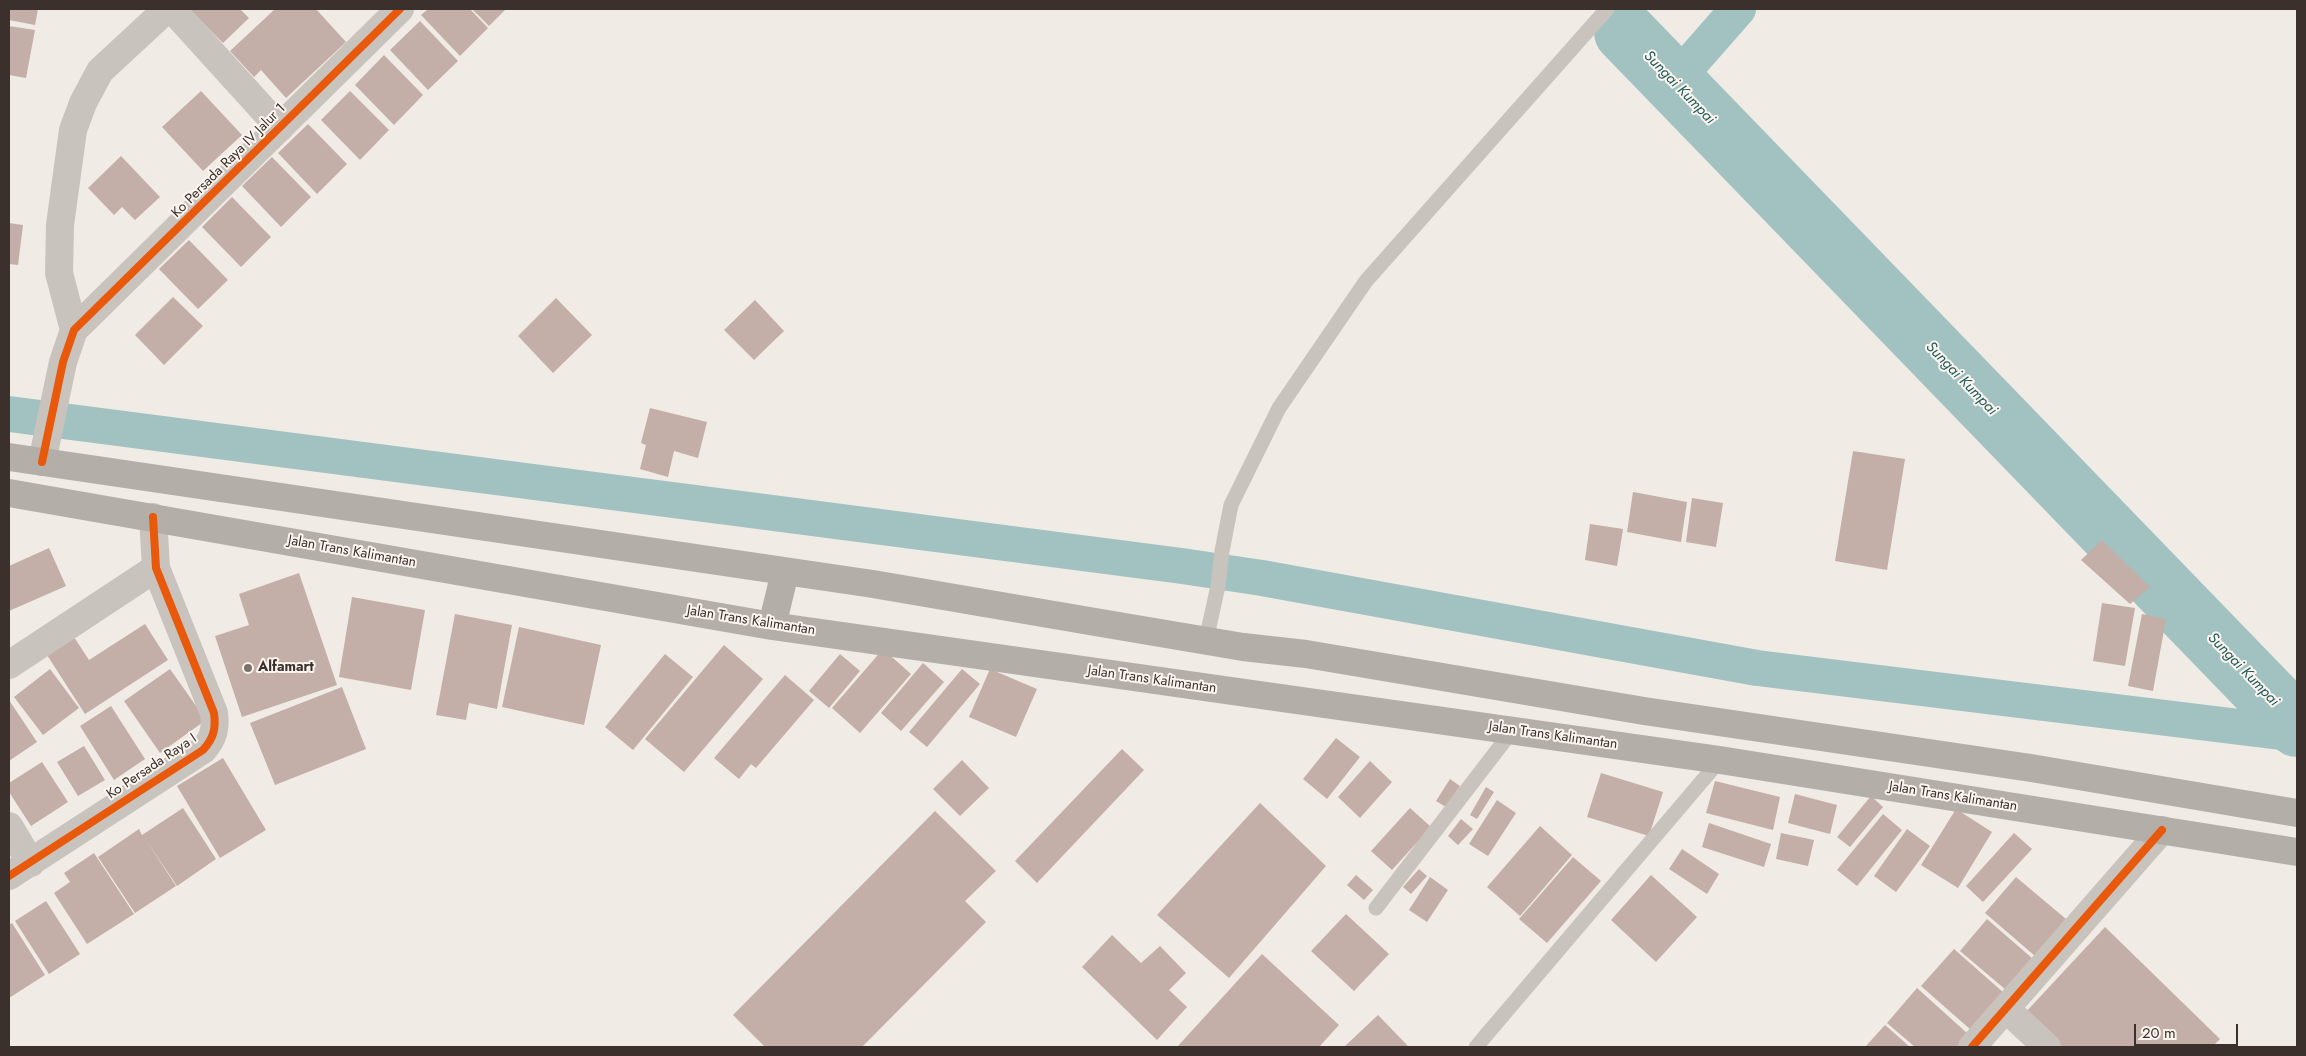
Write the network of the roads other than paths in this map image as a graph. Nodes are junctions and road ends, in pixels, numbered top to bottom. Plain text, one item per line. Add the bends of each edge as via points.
1 (167, 9) edge
2 (172, 9) edge
3 (400, 9) edge
4 (1607, 9) edge
5 (280, 128) junction
6 (74, 330) junction
7 (9, 457) edge
8 (42, 462) junction
9 (9, 493) edge
10 (153, 517) junction
11 (156, 568) junction
12 (781, 571) junction
13 (768, 625) junction
14 (1206, 640) junction
15 (9, 665) edge
16 (1512, 731) junction
17 (1720, 760) junction
18 (2297, 813) edge
19 (9, 826) edge
20 (2162, 830) junction
21 (2297, 852) edge
22 (20, 870) edge
23 (1376, 908) dead end
24 (2006, 1009) junction
25 (1476, 1047) edge
26 (1972, 1047) edge
27 (2047, 1047) edge

1 - 6 street via 100,71 73,130 60,225 59,273
2 - 5 street
3 - 5 street, Ko Persada Raya IV Jalur 1
4 - 14 lane via 1366,281 1279,408 1231,506
5 - 6 street, Ko Persada Raya IV Jalur 1
6 - 8 street via 62,362
7 - 8 highway
8 - 12 highway
9 - 10 highway, Jalan Trans Kalimantan
10 - 11 street, Ko Persada Raya I
10 - 13 highway, Jalan Trans Kalimantan
11 - 15 street
11 - 22 street, Ko Persada Raya I via 214,713 216,726 212,740 203,750
12 - 13 highway
12 - 14 highway via 883,585
13 - 16 highway, Jalan Trans Kalimantan
14 - 18 highway via 1644,711 2031,768
16 - 17 highway, Jalan Trans Kalimantan
16 - 23 lane
17 - 20 highway, Jalan Trans Kalimantan
17 - 25 lane
19 - 22 street
20 - 21 highway, Jalan Trans Kalimantan
20 - 24 street
24 - 26 street
24 - 27 street

